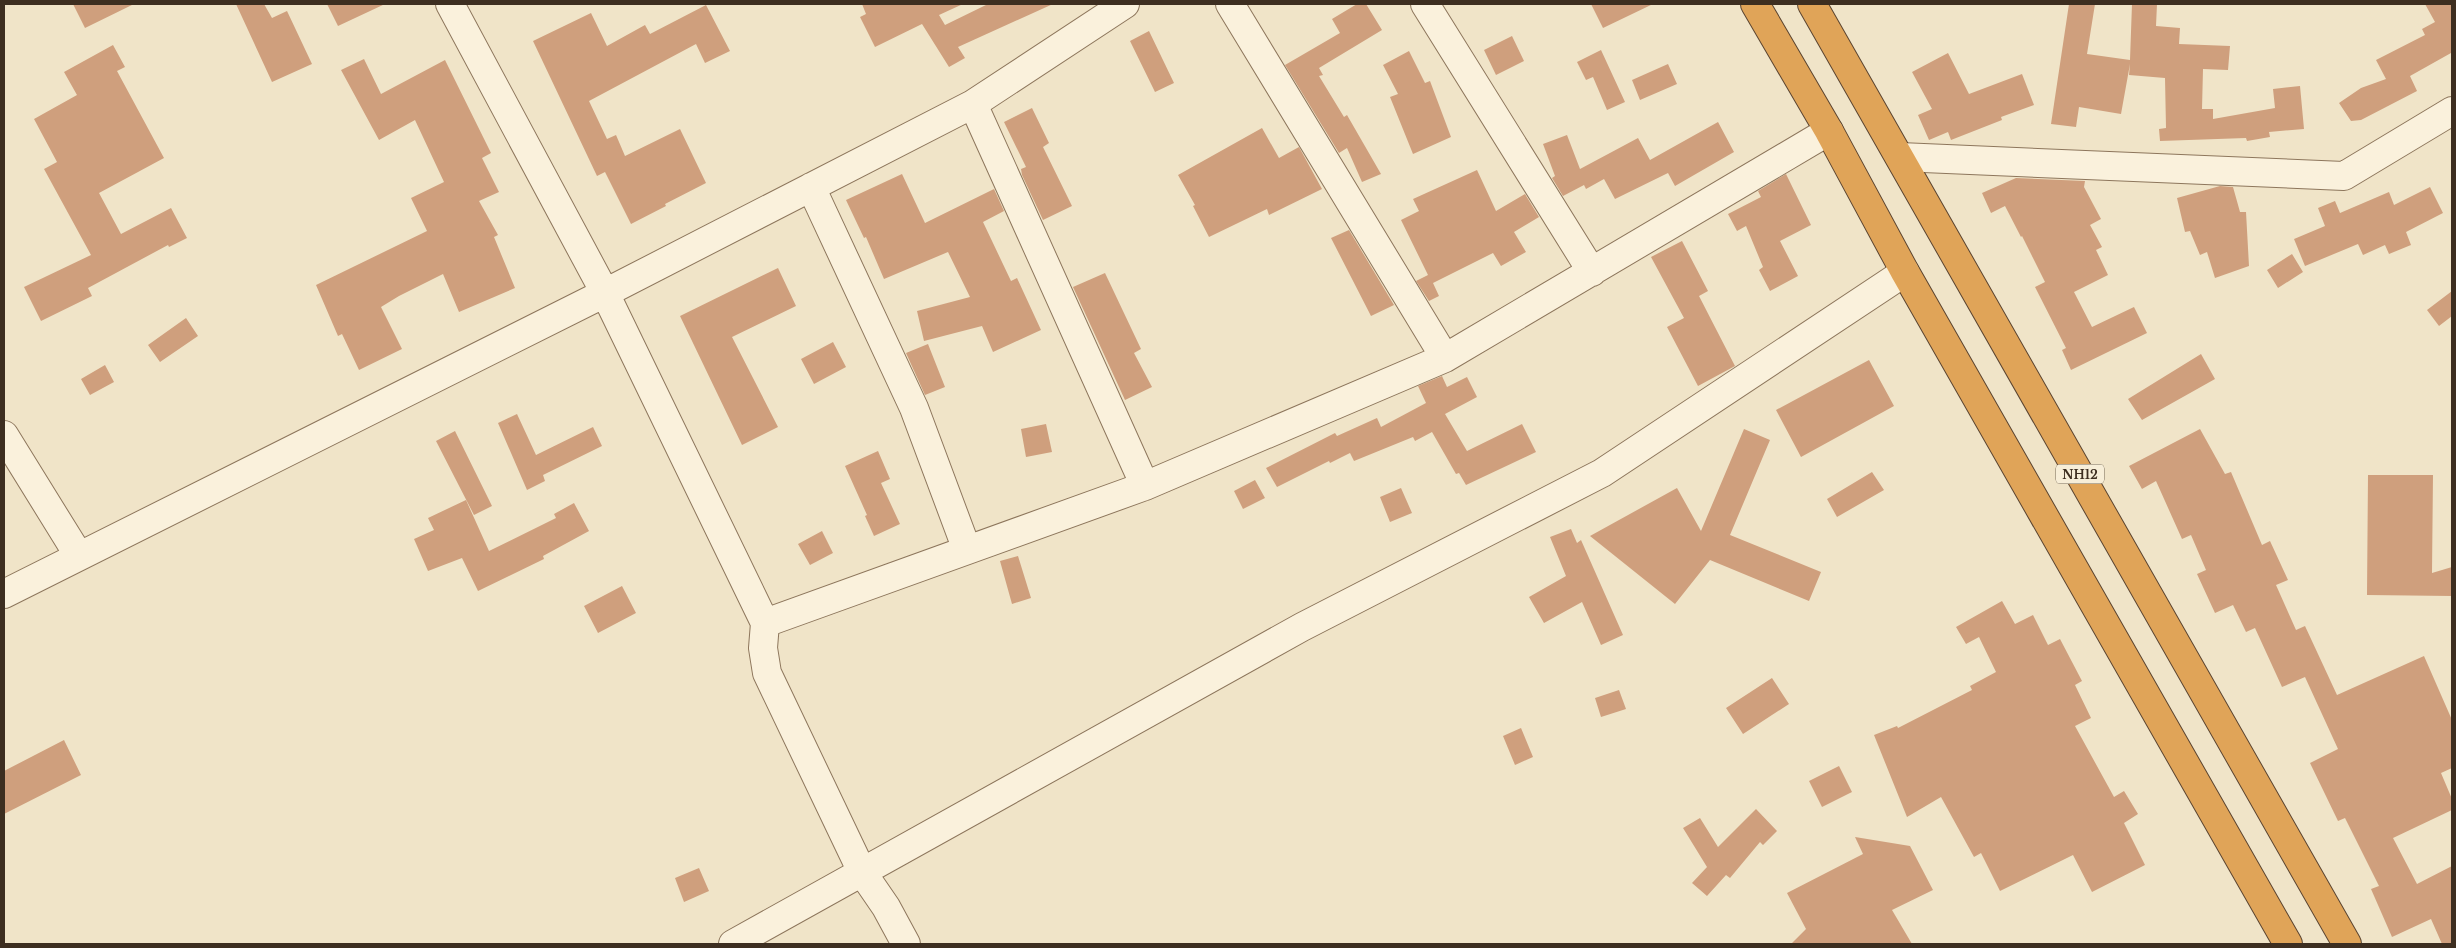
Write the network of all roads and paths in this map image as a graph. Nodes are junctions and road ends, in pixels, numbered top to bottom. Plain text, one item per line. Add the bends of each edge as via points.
1 (450, 4) edge
2 (1125, 4) edge
3 (1230, 4) edge
4 (1425, 4) edge
5 (1755, 4) edge
6 (1812, 4) edge
7 (973, 104) junction
8 (2452, 110) edge
9 (1829, 131) junction
10 (1900, 157) junction
11 (811, 188) junction
12 (1592, 272) junction
13 (1905, 272) junction
14 (605, 293) junction
15 (1444, 358) junction
16 (4, 435) edge
17 (1145, 486) junction
18 (966, 550) junction
19 (79, 556) junction
20 (4, 594) edge
21 (765, 623) junction
22 (862, 872) junction
23 (2285, 943) edge
24 (733, 944) edge
25 (906, 944) edge
26 (2347, 944) edge

1 - 14 street
2 - 7 street
3 - 15 street
4 - 12 street
5 - 9 highway
6 - 10 highway, NH12
7 - 11 street
7 - 17 street
8 - 10 street via 2344,176
9 - 12 street
9 - 13 highway
10 - 26 highway, NH12
11 - 14 street
11 - 18 street via 914,408
12 - 15 street
13 - 22 street via 1602,473 1302,627
13 - 23 highway
14 - 19 street
14 - 21 street
15 - 17 street
16 - 19 street
17 - 18 street
18 - 21 street
19 - 20 street
21 - 22 street via 763,648 767,673
22 - 24 street
22 - 25 street

